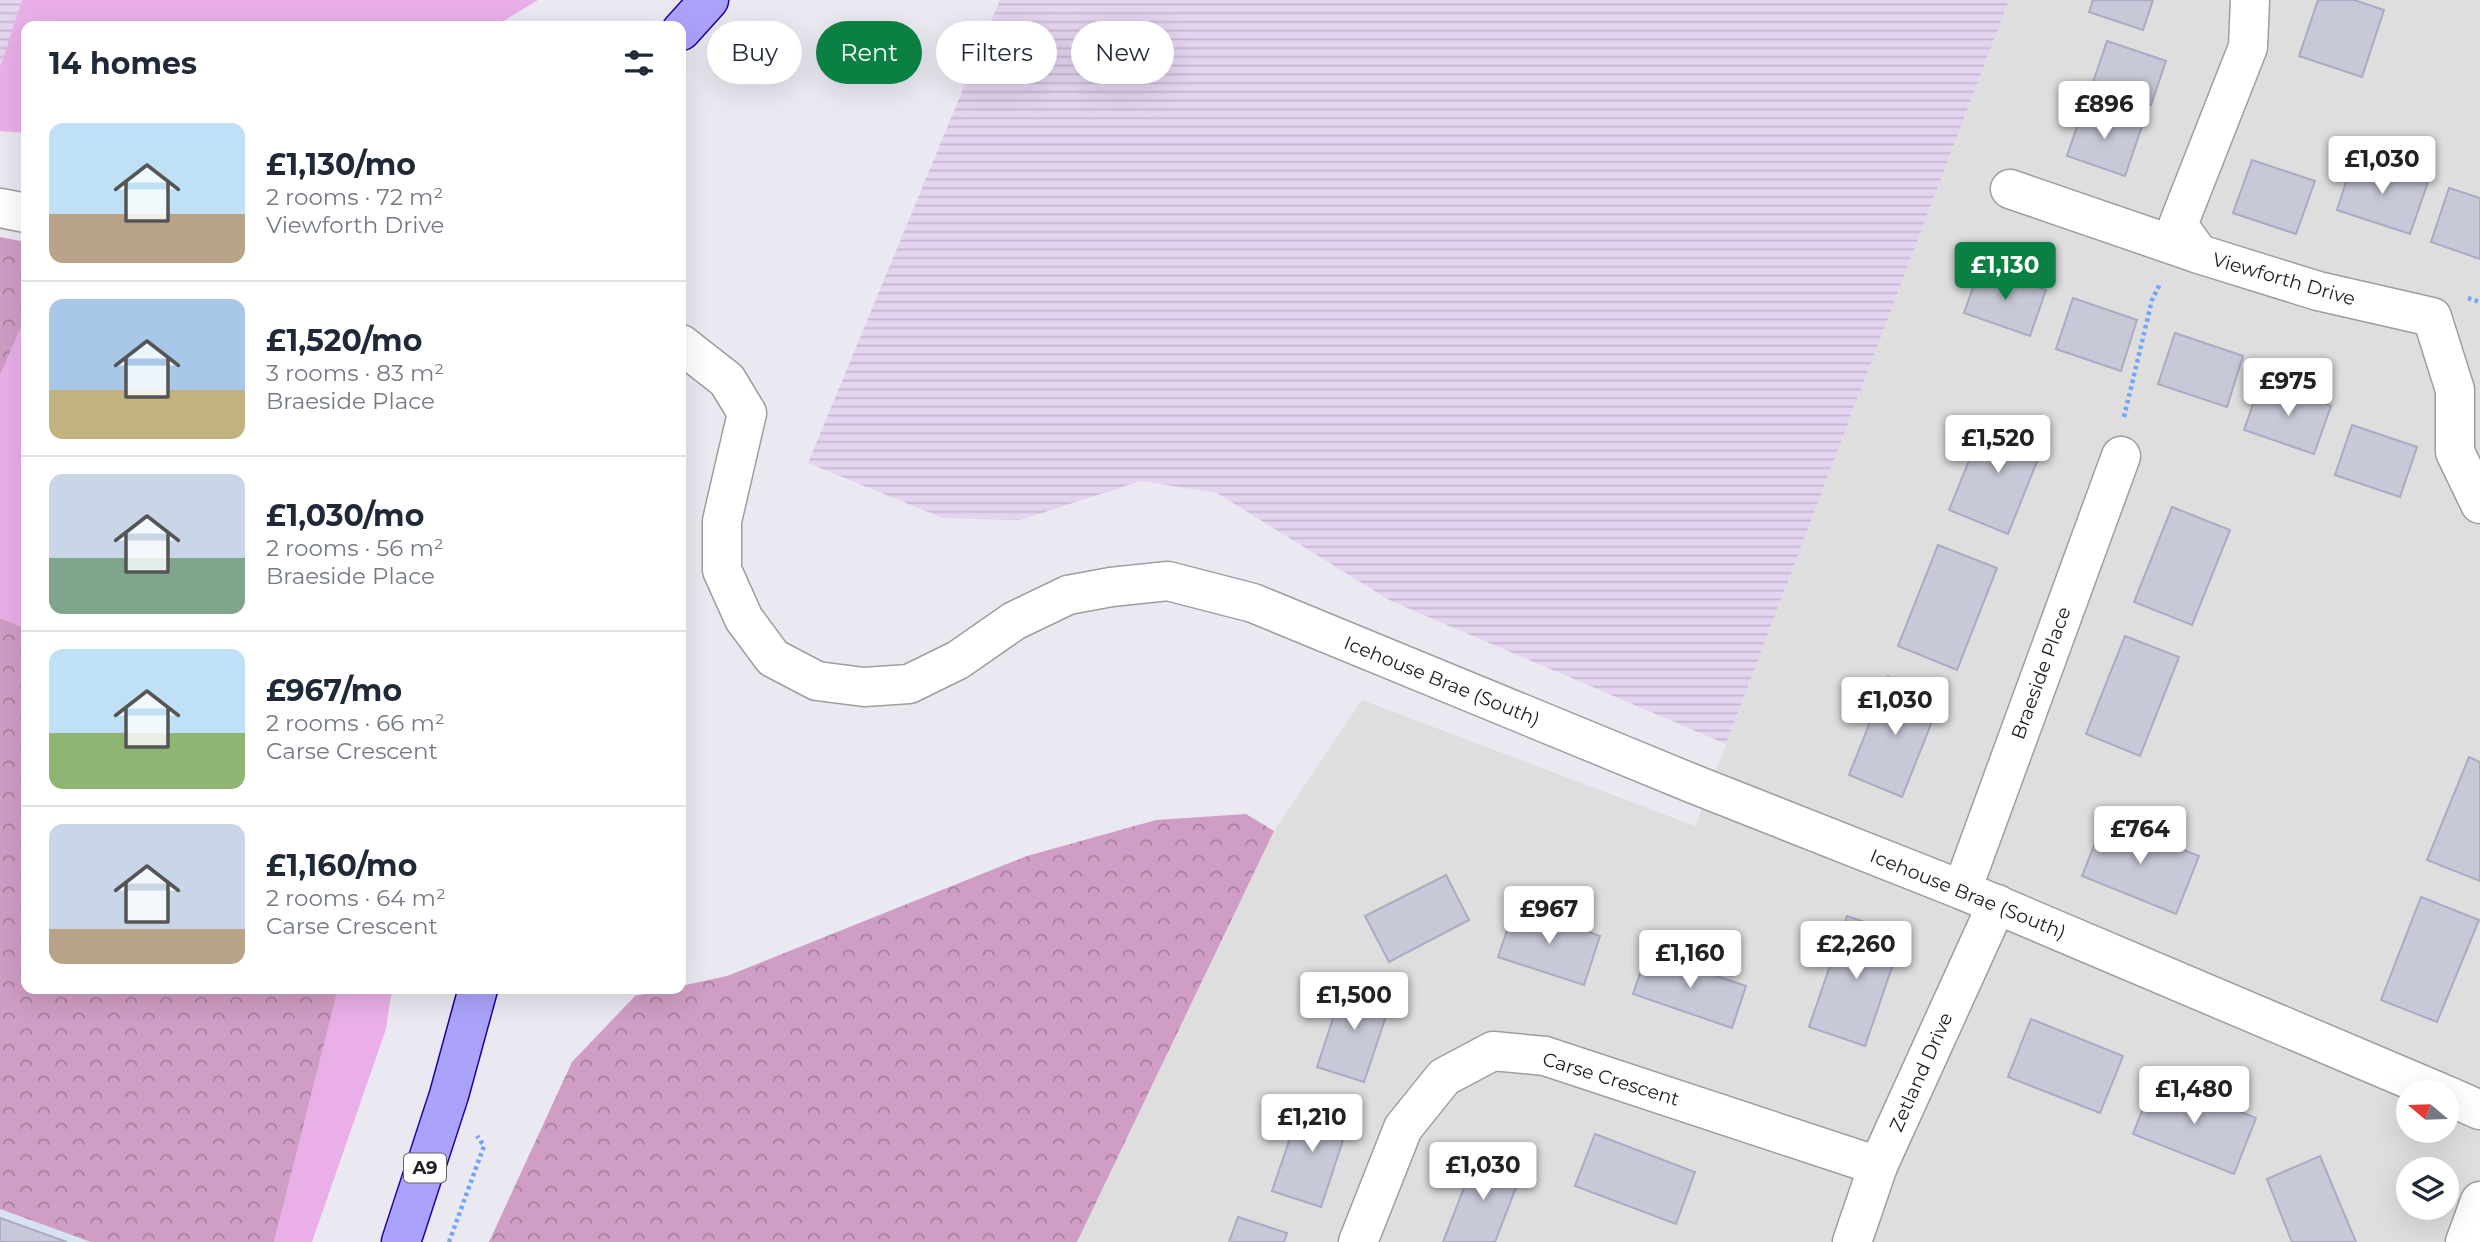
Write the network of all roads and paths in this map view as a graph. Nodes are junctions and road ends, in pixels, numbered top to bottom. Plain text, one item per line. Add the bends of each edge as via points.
1 (709, 0) edge
2 (2250, 0) edge
3 (686, 25) edge
4 (2011, 189) dead end
5 (0, 208) edge
6 (21, 212) edge
7 (2189, 251) junction
8 (686, 348) edge
9 (2120, 456) joint
10 (2480, 504) edge
11 (1962, 890) junction
12 (1997, 904) junction
13 (477, 994) edge
14 (2411, 1080) edge
15 (2459, 1101) edge
16 (2480, 1110) edge
17 (1878, 1166) junction
18 (2480, 1201) edge
19 (401, 1242) edge
20 (1358, 1242) edge
21 (1852, 1242) edge
22 (2465, 1242) edge

1 - 3 main road
2 - 7 street, Viewforth Drive via 2248,47 2178,225
4 - 7 street
5 - 6 street
7 - 9 path via 2152,300 2124,408
7 - 10 street, Viewforth Drive via 2318,291 2432,317 2455,390 2455,452
8 - 11 street, Icehouse Brae (South) via 727,380 747,414 722,521 722,570 744,619 773,658 817,681 864,687 909,684 958,660 1014,621 1068,595 1168,581 1253,603
9 - 11 street, Braeside Place
11 - 12 street, Icehouse Brae (South)
12 - 14 street, Icehouse Brae (South)
12 - 17 street, Zetland Drive
13 - 19 main road, A9
15 - 16 street
17 - 20 street, Carse Crescent via 1545,1056 1493,1051 1444,1077 1403,1128
17 - 21 street, Zetland Drive
18 - 22 street

